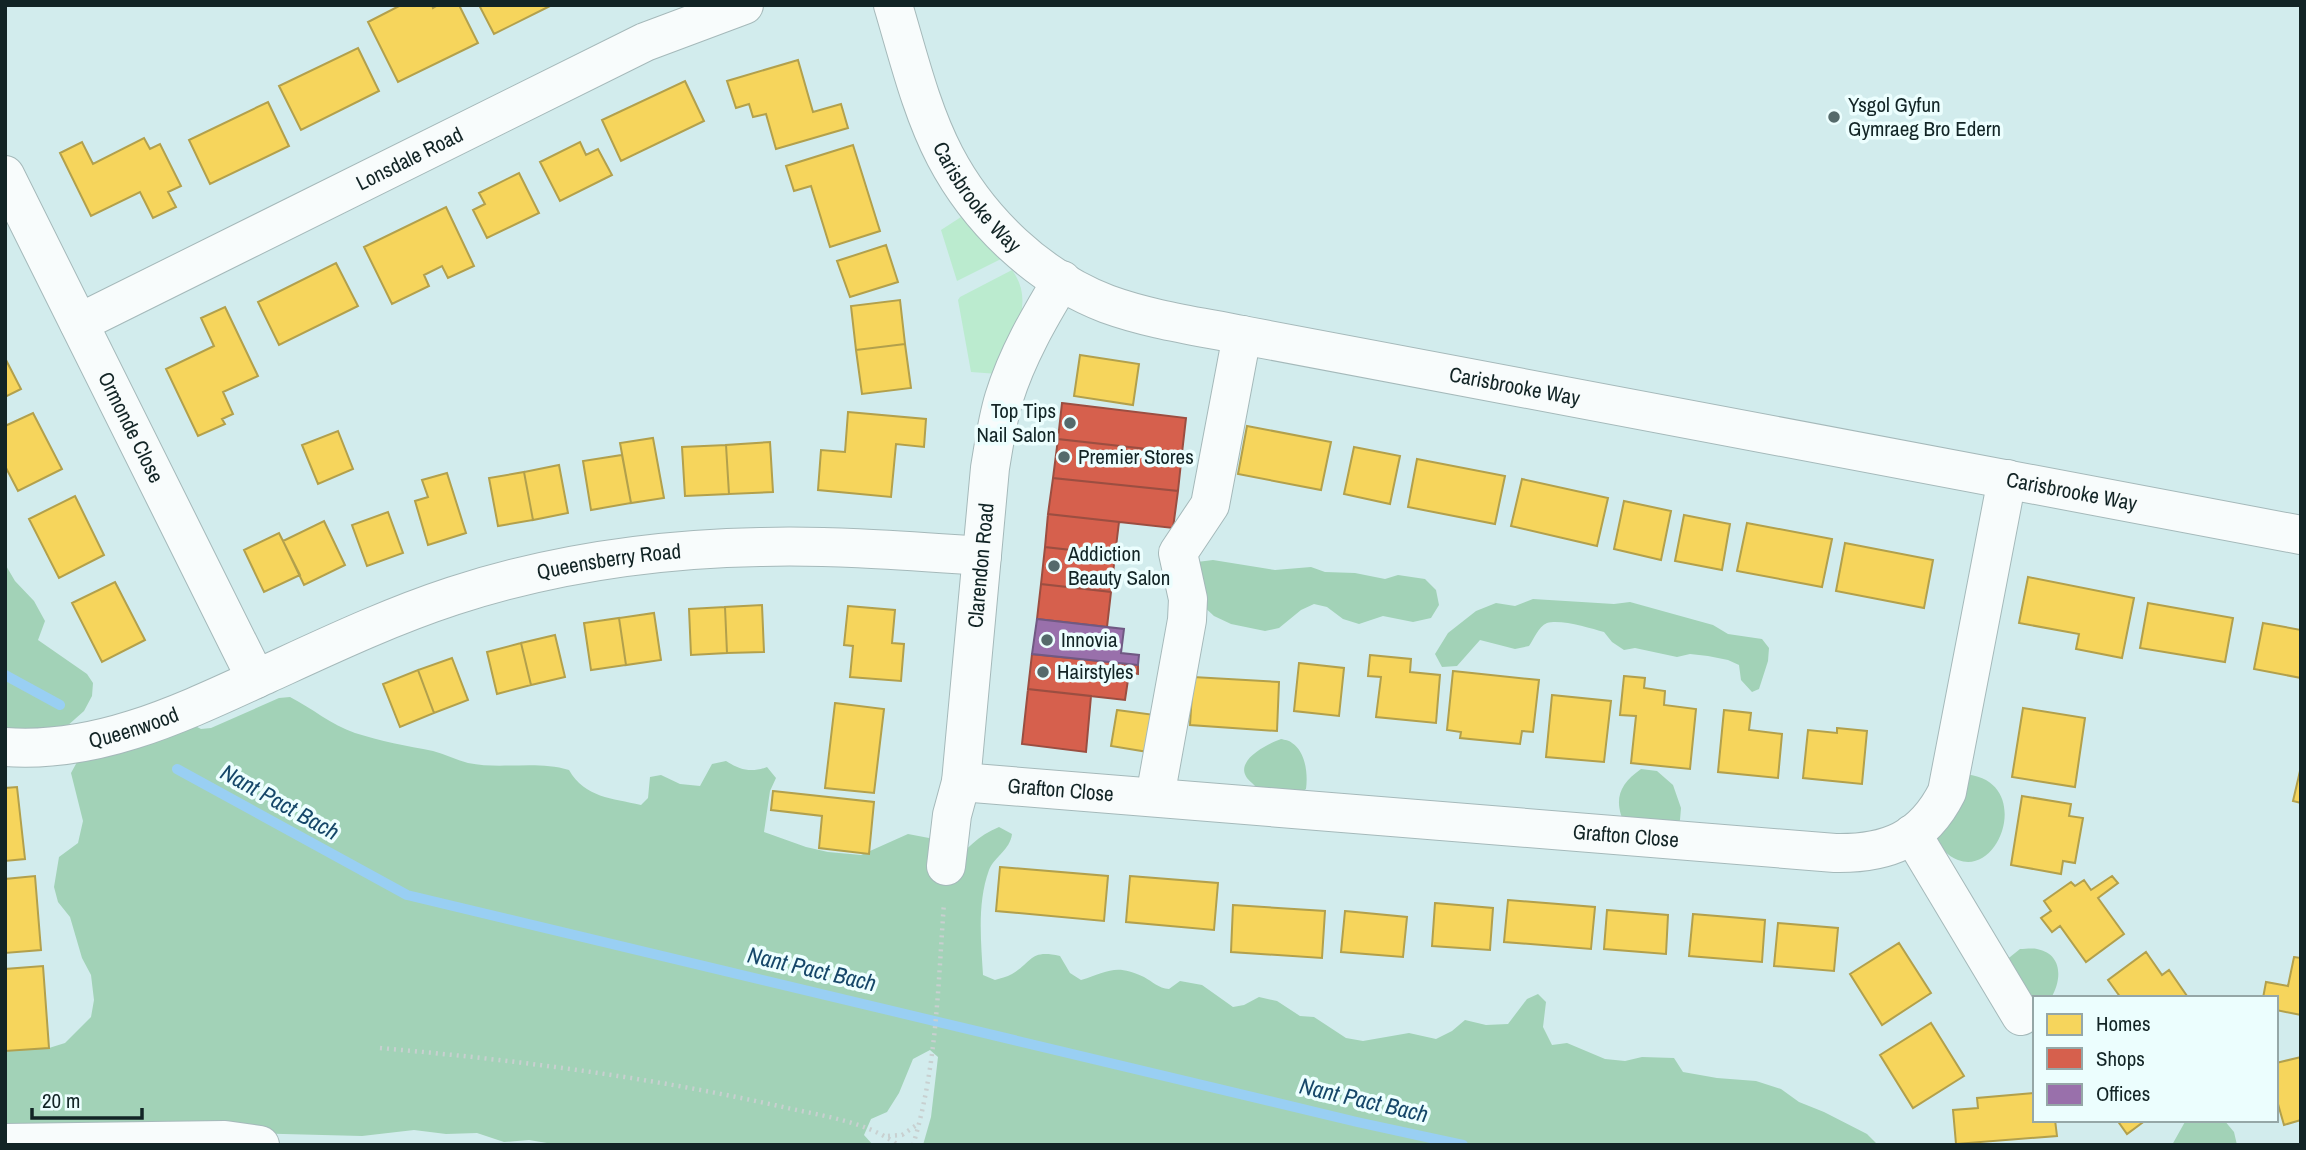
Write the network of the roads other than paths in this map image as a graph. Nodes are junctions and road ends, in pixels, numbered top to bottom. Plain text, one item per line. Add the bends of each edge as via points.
1 (744, 5) edge
2 (893, 5) edge
3 (5, 175) edge
4 (1062, 281) junction
5 (79, 323) junction
6 (1242, 335) junction
7 (2007, 479) junction
8 (2301, 534) edge
9 (982, 556) junction
10 (256, 679) junction
11 (5, 747) edge
12 (961, 782) junction
13 (1155, 797) junction
14 (1912, 834) junction
15 (947, 866) road end
16 (2021, 1016) dead end
17 (5, 1143) edge
18 (260, 1145) edge

1 - 5 street, Lonsdale Road via 645,42
2 - 4 street, Carisbrooke Way via 933,127 964,188 1005,237
3 - 5 street, Ormonde Close
4 - 6 street, Carisbrooke Way via 1130,311
4 - 9 street, Clarendon Road via 1024,347 1003,400 990,468
5 - 10 street, Ormonde Close
6 - 7 street, Carisbrooke Way
6 - 13 street via 1210,505 1178,553 1188,599 1187,620
7 - 8 street, Carisbrooke Way
7 - 14 street, Grafton Close via 1947,792 1937,812
9 - 10 street, Queensberry Road via 760,547 654,554 560,568 450,597
9 - 12 street, Clarendon Road
10 - 11 street, Queenwood via 118,734 59,747
12 - 13 street, Grafton Close
12 - 15 street, Clarendon Road
13 - 14 street, Grafton Close via 1835,853 1886,849
14 - 16 street
17 - 18 street via 225,1140

